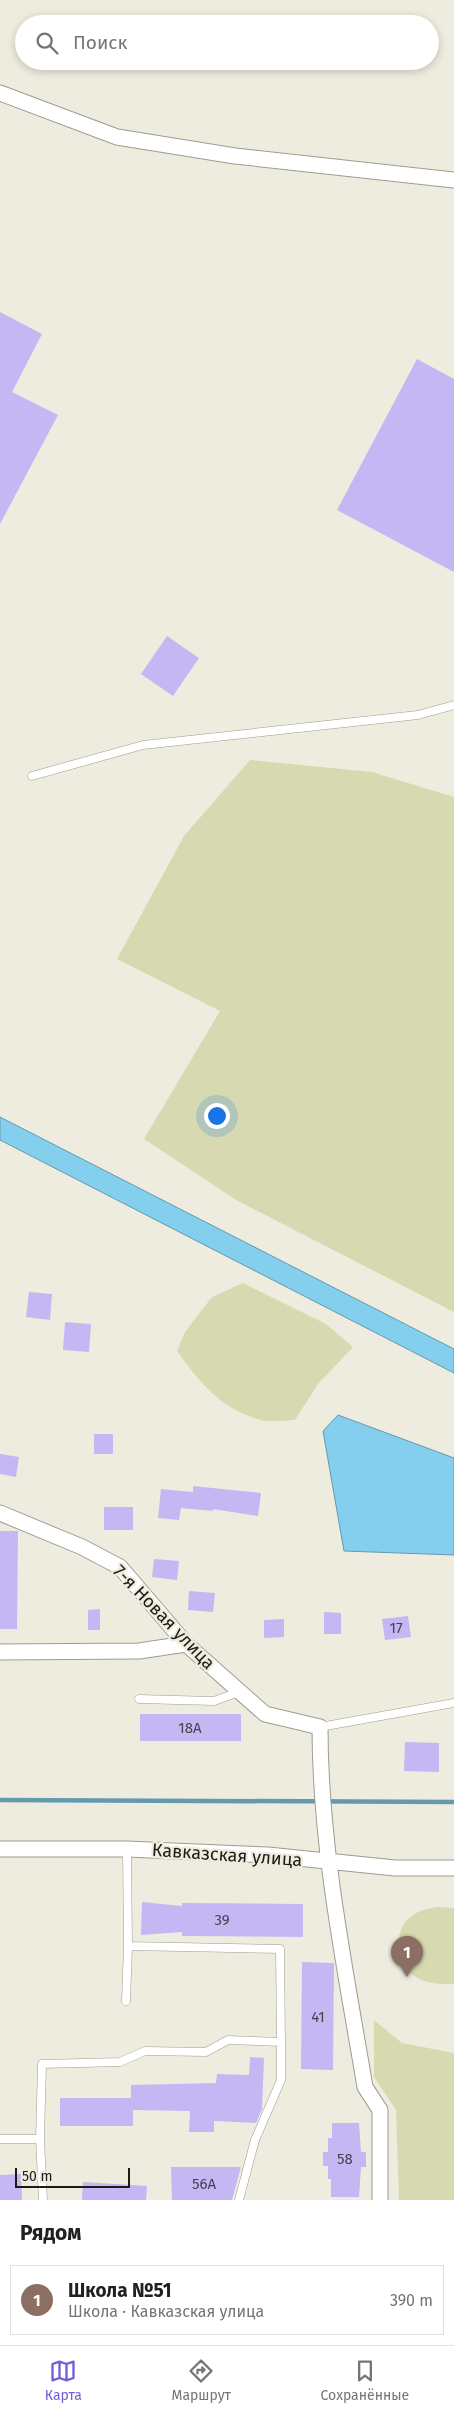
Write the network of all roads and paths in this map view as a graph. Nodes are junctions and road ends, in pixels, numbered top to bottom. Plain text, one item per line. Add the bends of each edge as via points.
1 (0, 93) edge
2 (454, 180) edge
3 (454, 706) edge
4 (32, 776) dead end
5 (0, 1513) edge
6 (186, 1644) junction
7 (0, 1652) edge
8 (239, 1692) junction
9 (139, 1699) dead end
10 (454, 1702) edge
11 (320, 1727) junction
12 (127, 1848) junction
13 (0, 1849) edge
14 (327, 1862) junction
15 (454, 1868) edge
16 (128, 1946) junction
17 (126, 2001) dead end
18 (281, 2042) junction
19 (0, 2139) edge
20 (40, 2139) junction
21 (43, 2200) edge
22 (239, 2200) edge
23 (380, 2200) edge

1 - 2 street via 117,138 234,156
3 - 4 lane via 418,715 143,745
5 - 6 street, 7-я Новая улица via 82,1547 120,1567
6 - 7 street via 139,1651
6 - 8 street, 7-я Новая улица
8 - 9 lane via 214,1701
8 - 11 street, 7-я Новая улица via 264,1714
10 - 11 lane
11 - 14 street via 320,1776
12 - 13 street, Кавказская улица
12 - 14 street, Кавказская улица via 268,1855
12 - 16 lane
14 - 15 street, Кавказская улица via 394,1868
14 - 23 street via 365,2087 380,2110
16 - 17 lane
16 - 18 lane via 280,1949
18 - 20 lane via 228,2040 206,2052 145,2051 120,2062 42,2064
18 - 22 lane via 281,2080 255,2140
19 - 20 lane
20 - 21 lane

